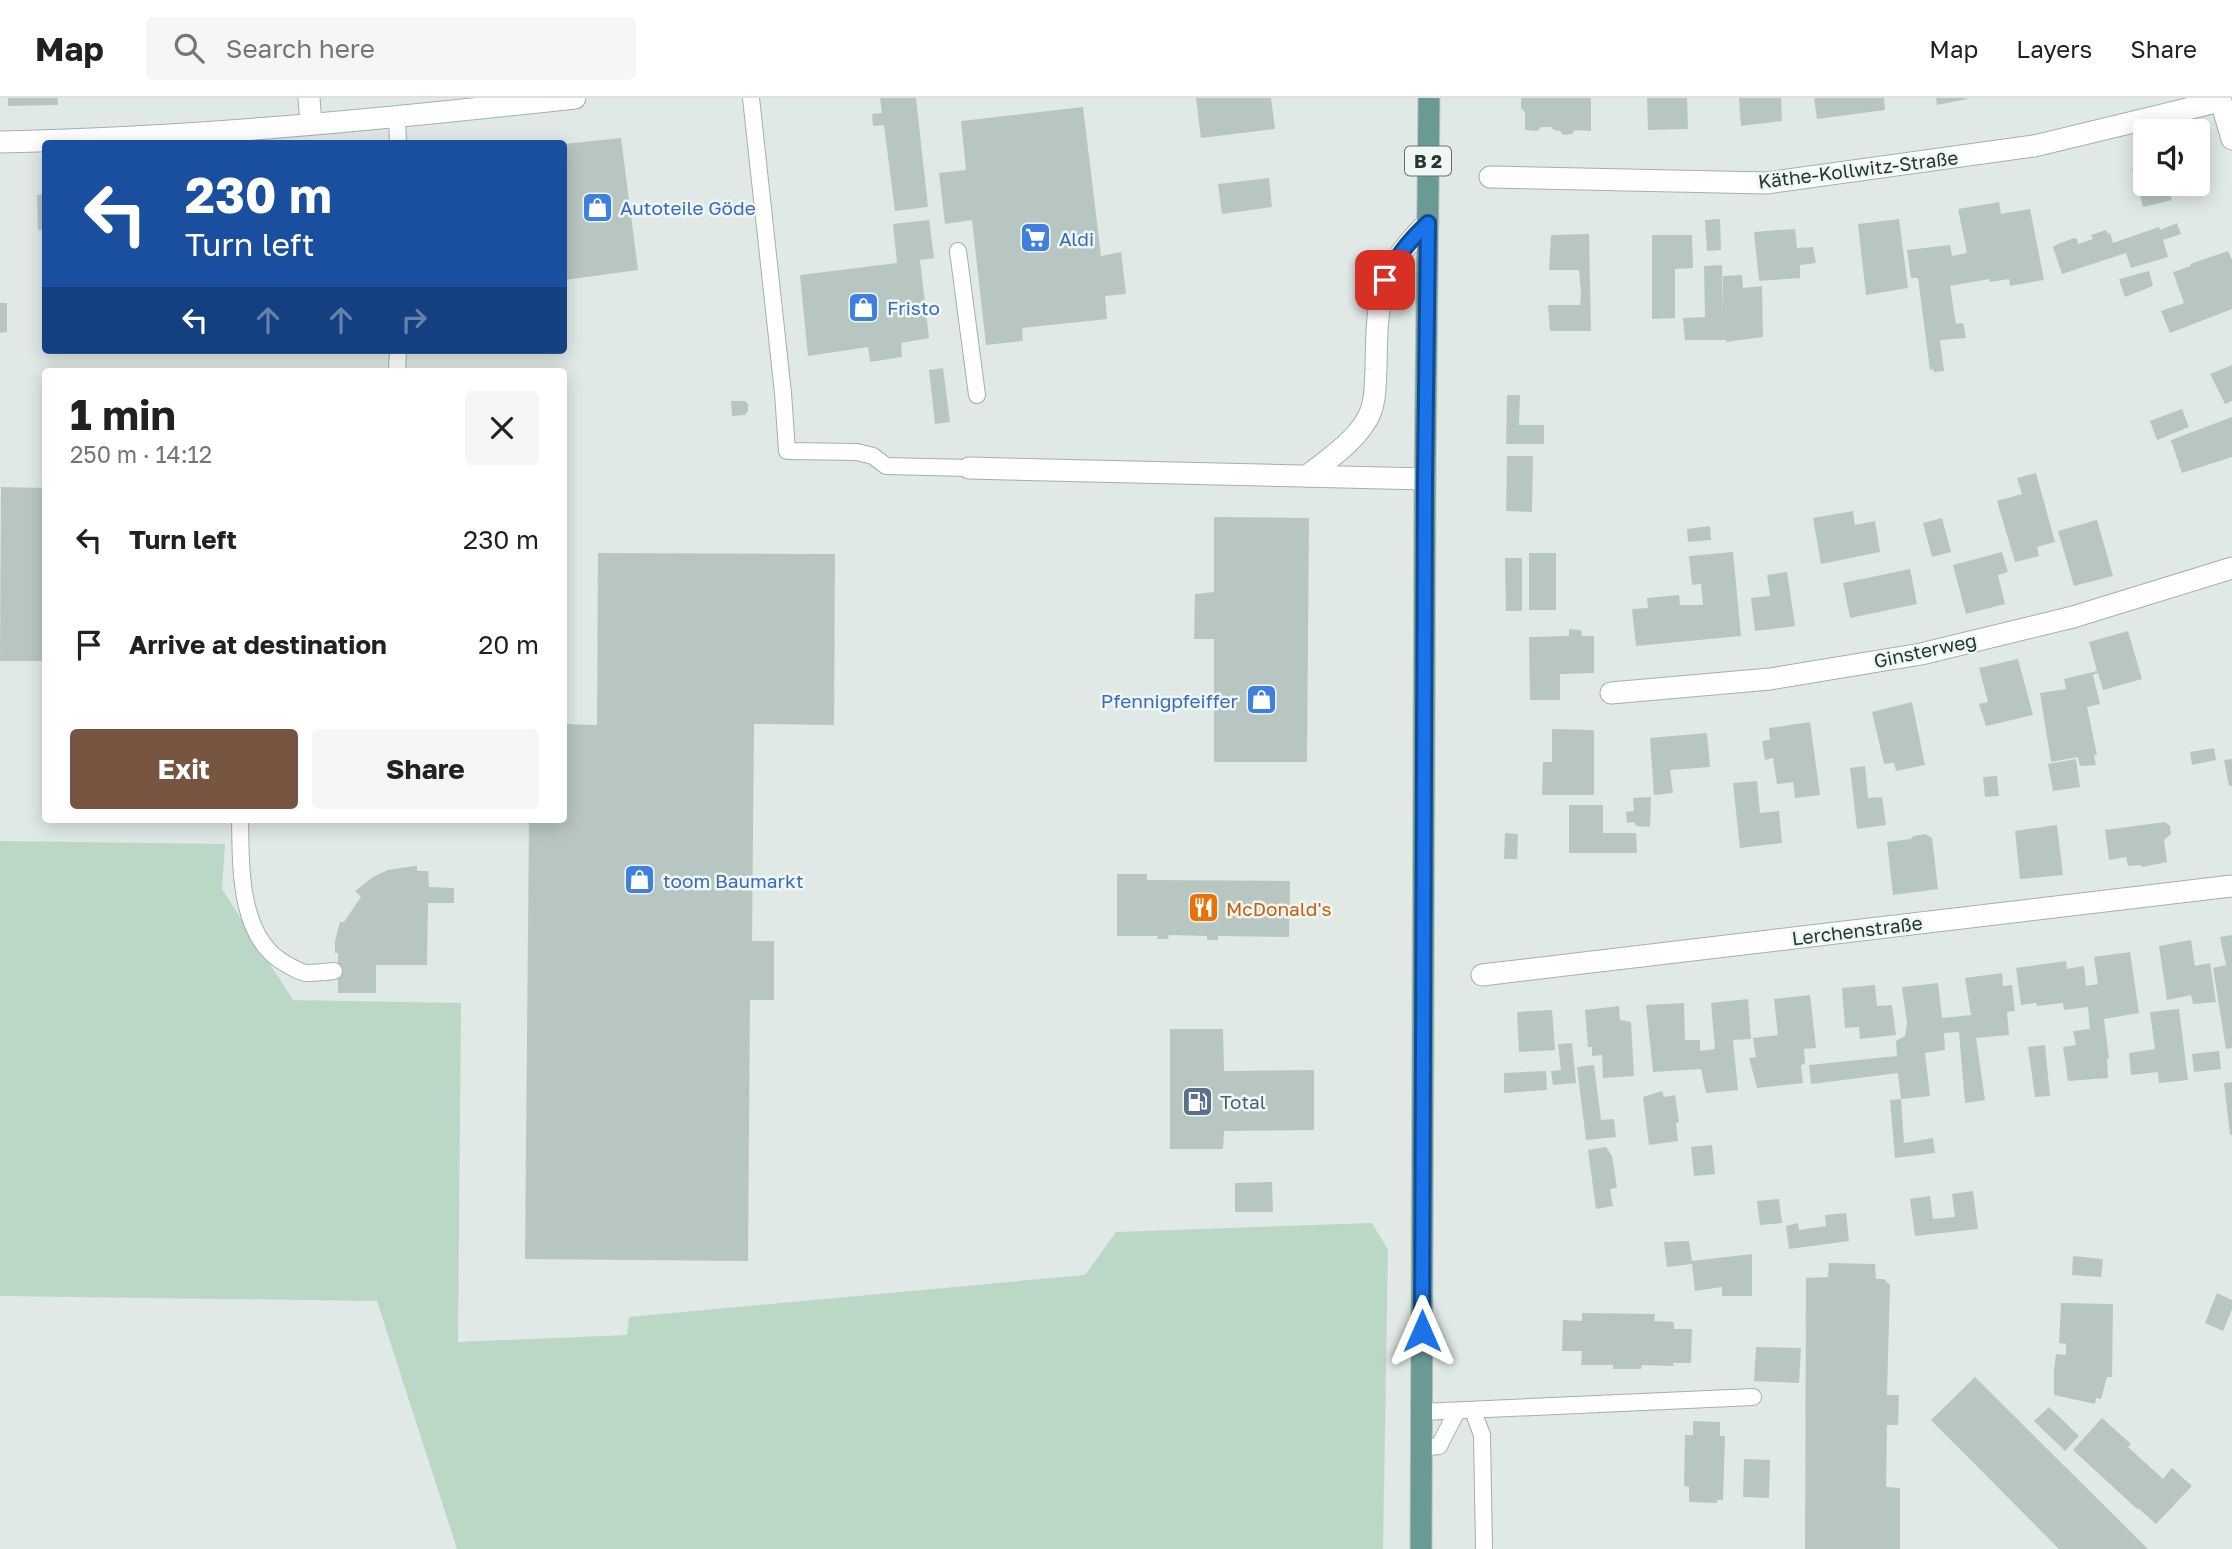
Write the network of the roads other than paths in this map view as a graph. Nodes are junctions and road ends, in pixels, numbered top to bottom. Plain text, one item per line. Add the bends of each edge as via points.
1 (309, 98) edge
2 (575, 98) edge
3 (751, 98) edge
4 (1429, 98) edge
5 (2220, 99) edge
6 (397, 117) junction
7 (311, 124) junction
8 (2232, 139) edge
9 (83, 140) edge
10 (398, 140) edge
11 (42, 141) edge
12 (0, 142) edge
13 (1490, 177) dead end
14 (1428, 223) junction
15 (958, 251) dead end
16 (976, 395) dead end
17 (970, 468) joint
18 (1307, 476) junction
19 (1425, 479) junction
20 (2232, 568) edge
21 (1611, 693) dead end
22 (240, 823) edge
23 (2232, 886) edge
24 (334, 971) dead end
25 (1482, 975) dead end
26 (1752, 1397) dead end
27 (1465, 1411) junction
28 (1422, 1412) junction
29 (1422, 1448) junction
30 (1421, 1549) edge
31 (1484, 1549) edge

1 - 7 street
2 - 6 street
3 - 17 lane via 787,451 858,452 886,466
4 - 14 main road, B 2
5 - 8 street
5 - 13 street, Käthe-Kollwitz-Straße via 2034,146 1766,183
6 - 7 street
6 - 10 lane
7 - 9 street
11 - 12 street
14 - 18 street via 1394,262 1379,300 1375,390 1367,420
14 - 19 main road, B 2
15 - 16 lane
17 - 18 street
18 - 19 street
19 - 28 main road, B 2
20 - 21 street, Ginsterweg via 2073,617 1921,654 1770,679
22 - 24 lane via 247,909 257,933 281,961 304,973
23 - 25 street, Lerchenstraße
26 - 27 lane
27 - 28 lane
27 - 29 lane via 1439,1446
27 - 31 lane via 1482,1434
28 - 29 main road, B 2
29 - 30 main road, B 2

